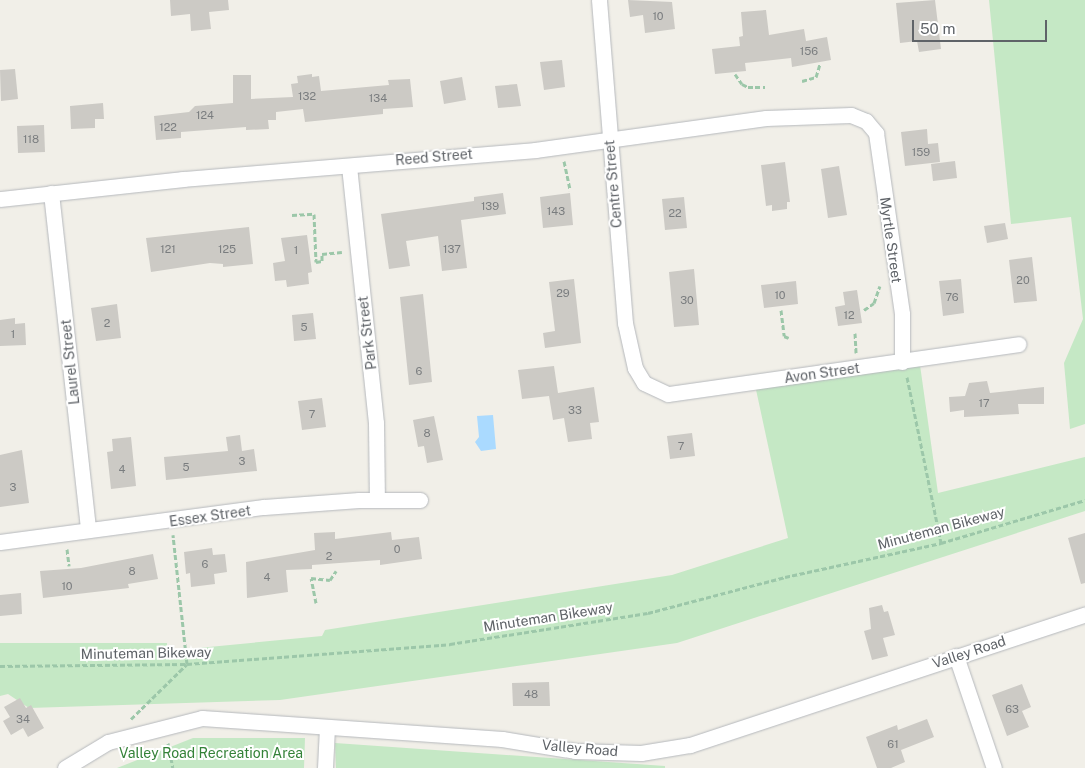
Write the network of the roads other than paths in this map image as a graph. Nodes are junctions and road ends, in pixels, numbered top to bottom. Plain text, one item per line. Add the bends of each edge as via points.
1 (599, 0) edge
2 (866, 121) joint
3 (608, 140) junction
4 (349, 166) junction
5 (51, 193) junction
6 (0, 198) edge
7 (1018, 344) dead end
8 (902, 362) junction
9 (635, 368) joint
10 (377, 500) junction
11 (420, 500) dead end
12 (88, 530) junction
13 (0, 542) edge
14 (1085, 614) edge
15 (956, 656) junction
16 (327, 727) junction
17 (65, 768) edge
18 (325, 768) edge
19 (994, 768) edge

1 - 3 street, Centre Street
2 - 3 street, Reed Street via 851,115 766,118
2 - 8 street, Myrtle Street via 876,133 902,314
3 - 4 street, Reed Street
3 - 9 street, Centre Street via 625,323
4 - 5 street, Reed Street
4 - 10 street, Park Street via 376,423
5 - 6 street, Reed Street
5 - 12 street, Laurel Street
7 - 8 street, Avon Street
8 - 9 street, Avon Street via 668,394 644,383
10 - 11 street, Essex Street
10 - 12 street, Essex Street via 264,507 172,522
12 - 13 street, Essex Street
14 - 15 street, Valley Road
15 - 16 street, Valley Road via 690,745 641,753 575,751 508,740
15 - 19 street
16 - 17 street, Valley Road via 202,718 108,742
16 - 18 street

